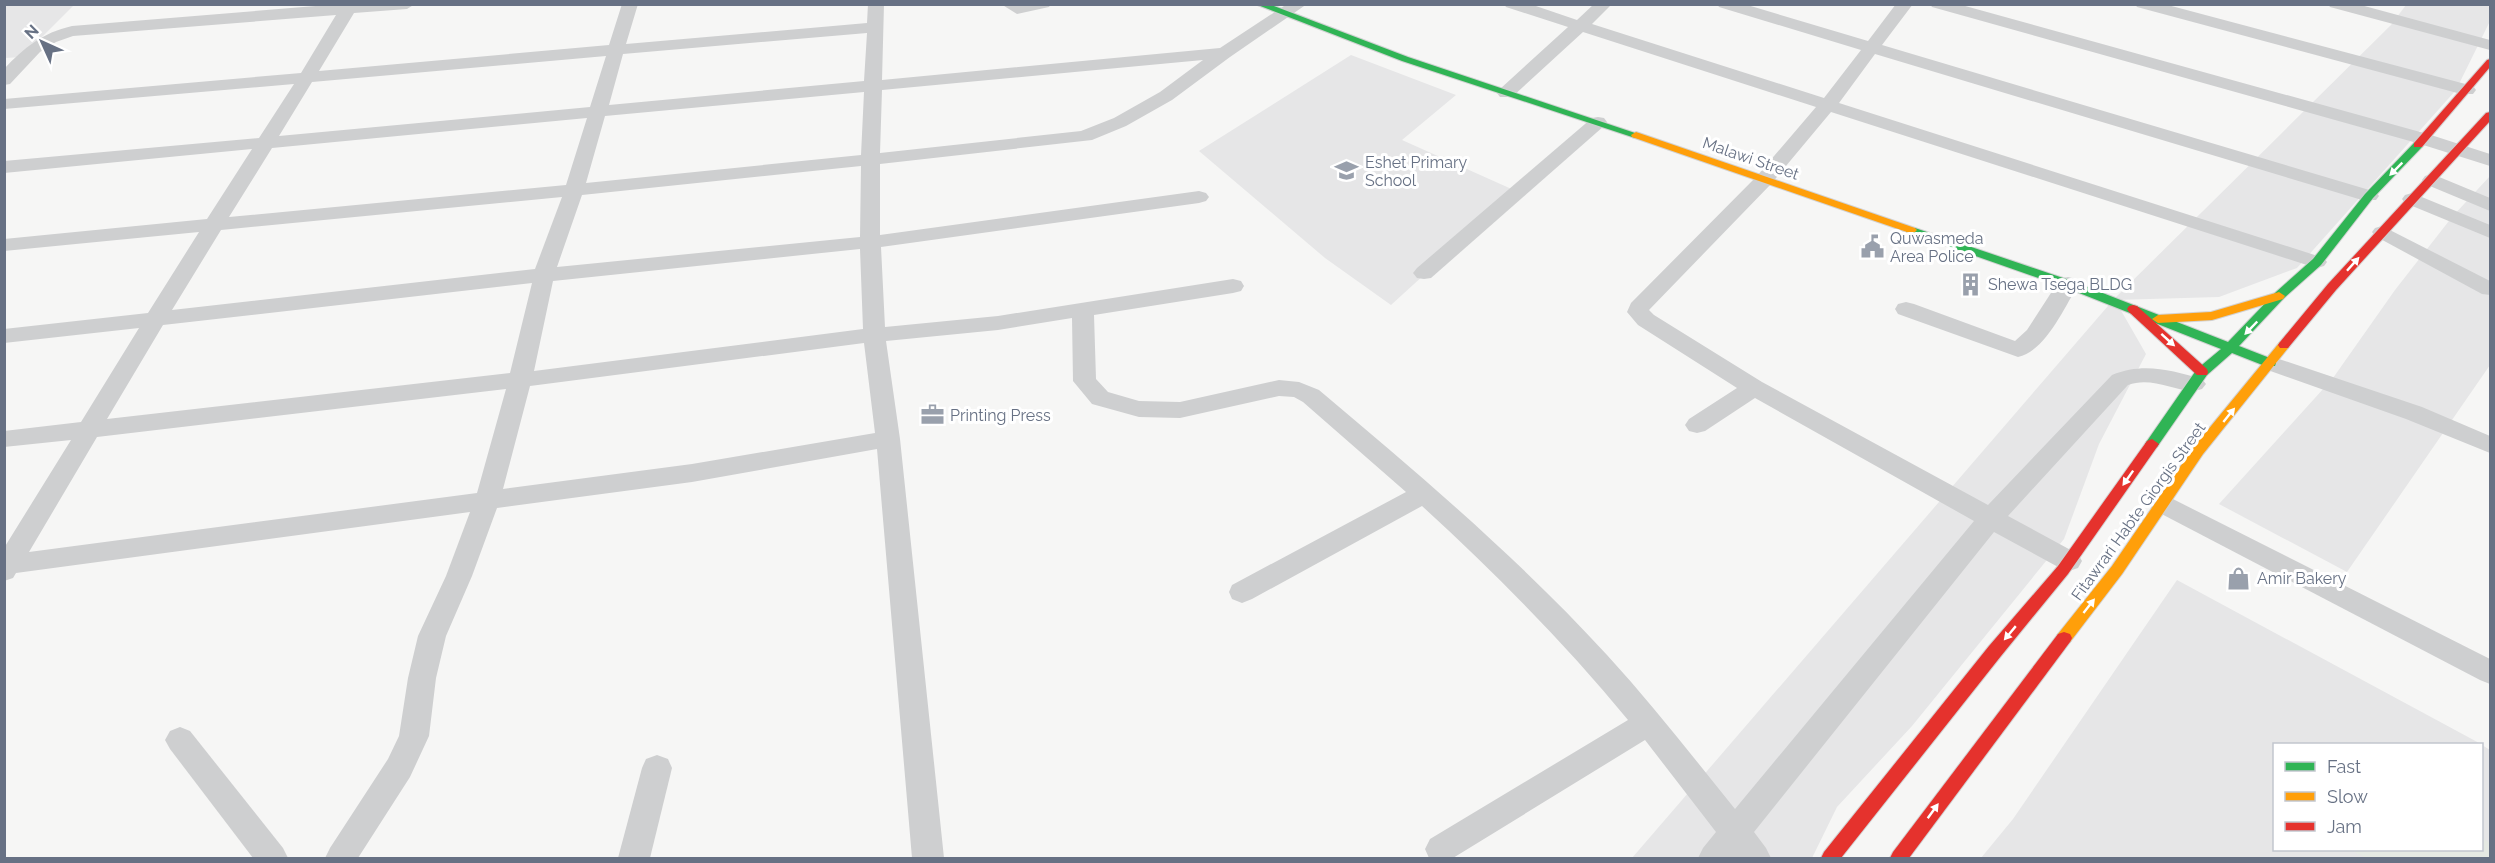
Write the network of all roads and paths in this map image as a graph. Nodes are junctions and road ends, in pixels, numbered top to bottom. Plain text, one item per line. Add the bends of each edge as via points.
1 (407, 4) edge
2 (630, 4) edge
3 (1009, 4) edge
4 (1043, 4) edge
5 (1259, 4) edge
6 (1299, 4) edge
7 (1512, 4) edge
8 (1604, 4) edge
9 (1725, 4) edge
10 (1905, 4) edge
11 (1938, 4) edge
12 (2143, 4) edge
13 (2336, 4) edge
14 (349, 7) edge
15 (2170, 8) edge
16 (1283, 14) junction
17 (875, 16) edge
18 (1580, 26) junction
19 (2490, 45) edge
20 (1871, 48) junction
21 (616, 51) junction
22 (1224, 53) junction
23 (2490, 62) edge
24 (305, 77) junction
25 (4, 80) edge
26 (872, 85) junction
27 (2467, 90) junction
28 (1506, 93) junction
29 (4, 104) edge
30 (1827, 106) junction
31 (597, 111) junction
32 (2490, 115) edge
33 (1598, 122) junction
34 (2424, 139) junction
35 (267, 143) junction
36 (2458, 150) junction
37 (872, 158) junction
38 (2490, 160) edge
39 (4, 167) edge
40 (1764, 180) junction
41 (2432, 180) junction
42 (574, 190) junction
43 (2369, 196) junction
44 (1199, 197) dead end
45 (2412, 199) junction
46 (2490, 205) edge
47 (217, 224) junction
48 (2382, 232) junction
49 (2490, 232) edge
50 (871, 242) junction
51 (4, 245) edge
52 (2317, 262) junction
53 (1424, 273) dead end
54 (543, 275) junction
55 (2068, 284) junction
56 (1233, 286) dead end
57 (2490, 289) edge
58 (2280, 295) junction
59 (1906, 309) dead end
60 (2133, 309) junction
61 (1083, 310) junction
62 (155, 319) junction
63 (2158, 319) junction
64 (874, 334) junction
65 (4, 336) edge
66 (2231, 347) junction
67 (2271, 363) junction
68 (2198, 378) junction
69 (520, 380) junction
70 (1754, 388) junction
71 (1697, 425) dead end
72 (89, 428) junction
73 (4, 439) edge
74 (888, 439) junction
75 (2490, 445) edge
76 (1424, 494) junction
77 (487, 501) junction
78 (2161, 502) junction
79 (1991, 518) junction
80 (2069, 561) junction
81 (6, 567) edge
82 (1242, 591) dead end
83 (2490, 672) edge
84 (1648, 723) junction
85 (180, 740) dead end
86 (657, 768) dead end
87 (1736, 834) junction
88 (1441, 849) dead end
89 (272, 858) edge
90 (341, 858) edge
91 (634, 858) edge
92 (928, 858) edge
93 (1714, 858) edge
94 (1755, 858) edge
95 (1830, 858) edge
96 (1899, 858) edge

1 - 14 street
2 - 21 street
3 - 4 street via 1017,9
5 - 16 main road, Malawi Street
6 - 16 street
7 - 18 street
8 - 18 street
9 - 20 street
10 - 20 street
11 - 34 street
12 - 15 street
13 - 19 street
14 - 24 street
14 - 25 street via 72,31 34,47
15 - 27 street
16 - 22 street
16 - 28 main road, Malawi Street
17 - 21 street
17 - 26 street
18 - 28 street
18 - 30 street
20 - 30 street
20 - 43 street
21 - 24 street
21 - 31 street
22 - 26 street
22 - 37 street via 1166,96 1085,136
23 - 27 main road
24 - 29 street
24 - 35 street
26 - 31 street
26 - 37 street
27 - 34 main road
28 - 33 main road, Malawi Street
30 - 40 street
30 - 52 street
31 - 35 street
31 - 42 street
32 - 36 main road, Fitawrari Habte Giorgis Street
33 - 40 main road, Malawi Street
33 - 53 street
34 - 36 street
34 -> 43 main road
35 - 39 street
35 - 47 street
36 - 38 street
36 - 41 main road, Fitawrari Habte Giorgis Street
37 - 42 street
37 - 50 street
40 - 55 main road, Malawi Street
40 - 70 street via 1638,312
41 - 45 main road, Fitawrari Habte Giorgis Street
41 - 46 street
42 - 47 street
42 - 54 street
43 - 52 main road
44 - 50 street
45 - 48 main road, Fitawrari Habte Giorgis Street
45 - 49 street
47 - 51 street
47 - 62 street
48 - 57 street
67 -> 48 main road, Fitawrari Habte Giorgis Street
50 - 54 street
50 - 64 street
52 - 58 main road
54 - 62 street
54 - 69 street
55 - 59 street via 2035,335 2018,350
55 - 60 main road, Malawi Street
56 - 61 street
58 - 63 main road via 2212,316
58 -> 66 main road
60 - 63 main road, Malawi Street
60 -> 68 main road
61 - 64 street via 998,323
61 - 76 street via 1085,381 1100,398 1139,409 1180,410 1279,388 1299,390
62 - 65 street
62 - 72 street
63 - 66 main road, Malawi Street
64 - 69 street
64 - 74 street
66 - 67 main road, Malawi Street
66 - 68 main road
67 - 75 street via 2414,413
78 -> 67 main road, Fitawrari Habte Giorgis Street
68 - 79 street via 2132,374 2120,380
68 -> 80 main road
69 - 72 street
69 - 77 street
70 - 71 street
70 - 79 street
72 - 73 street
72 - 81 street
74 - 77 street via 692,473
74 - 92 street
76 - 82 street
76 - 84 street via 1573,638
77 - 81 street
77 - 90 street via 432,636 414,736 399,768
78 - 83 street
96 -> 78 main road, Fitawrari Habte Giorgis Street via 2117,570
79 - 80 street
79 - 87 street
80 -> 95 main road
84 - 87 street
84 - 88 street
85 - 89 street
86 - 91 street
87 - 93 street
87 - 94 street

